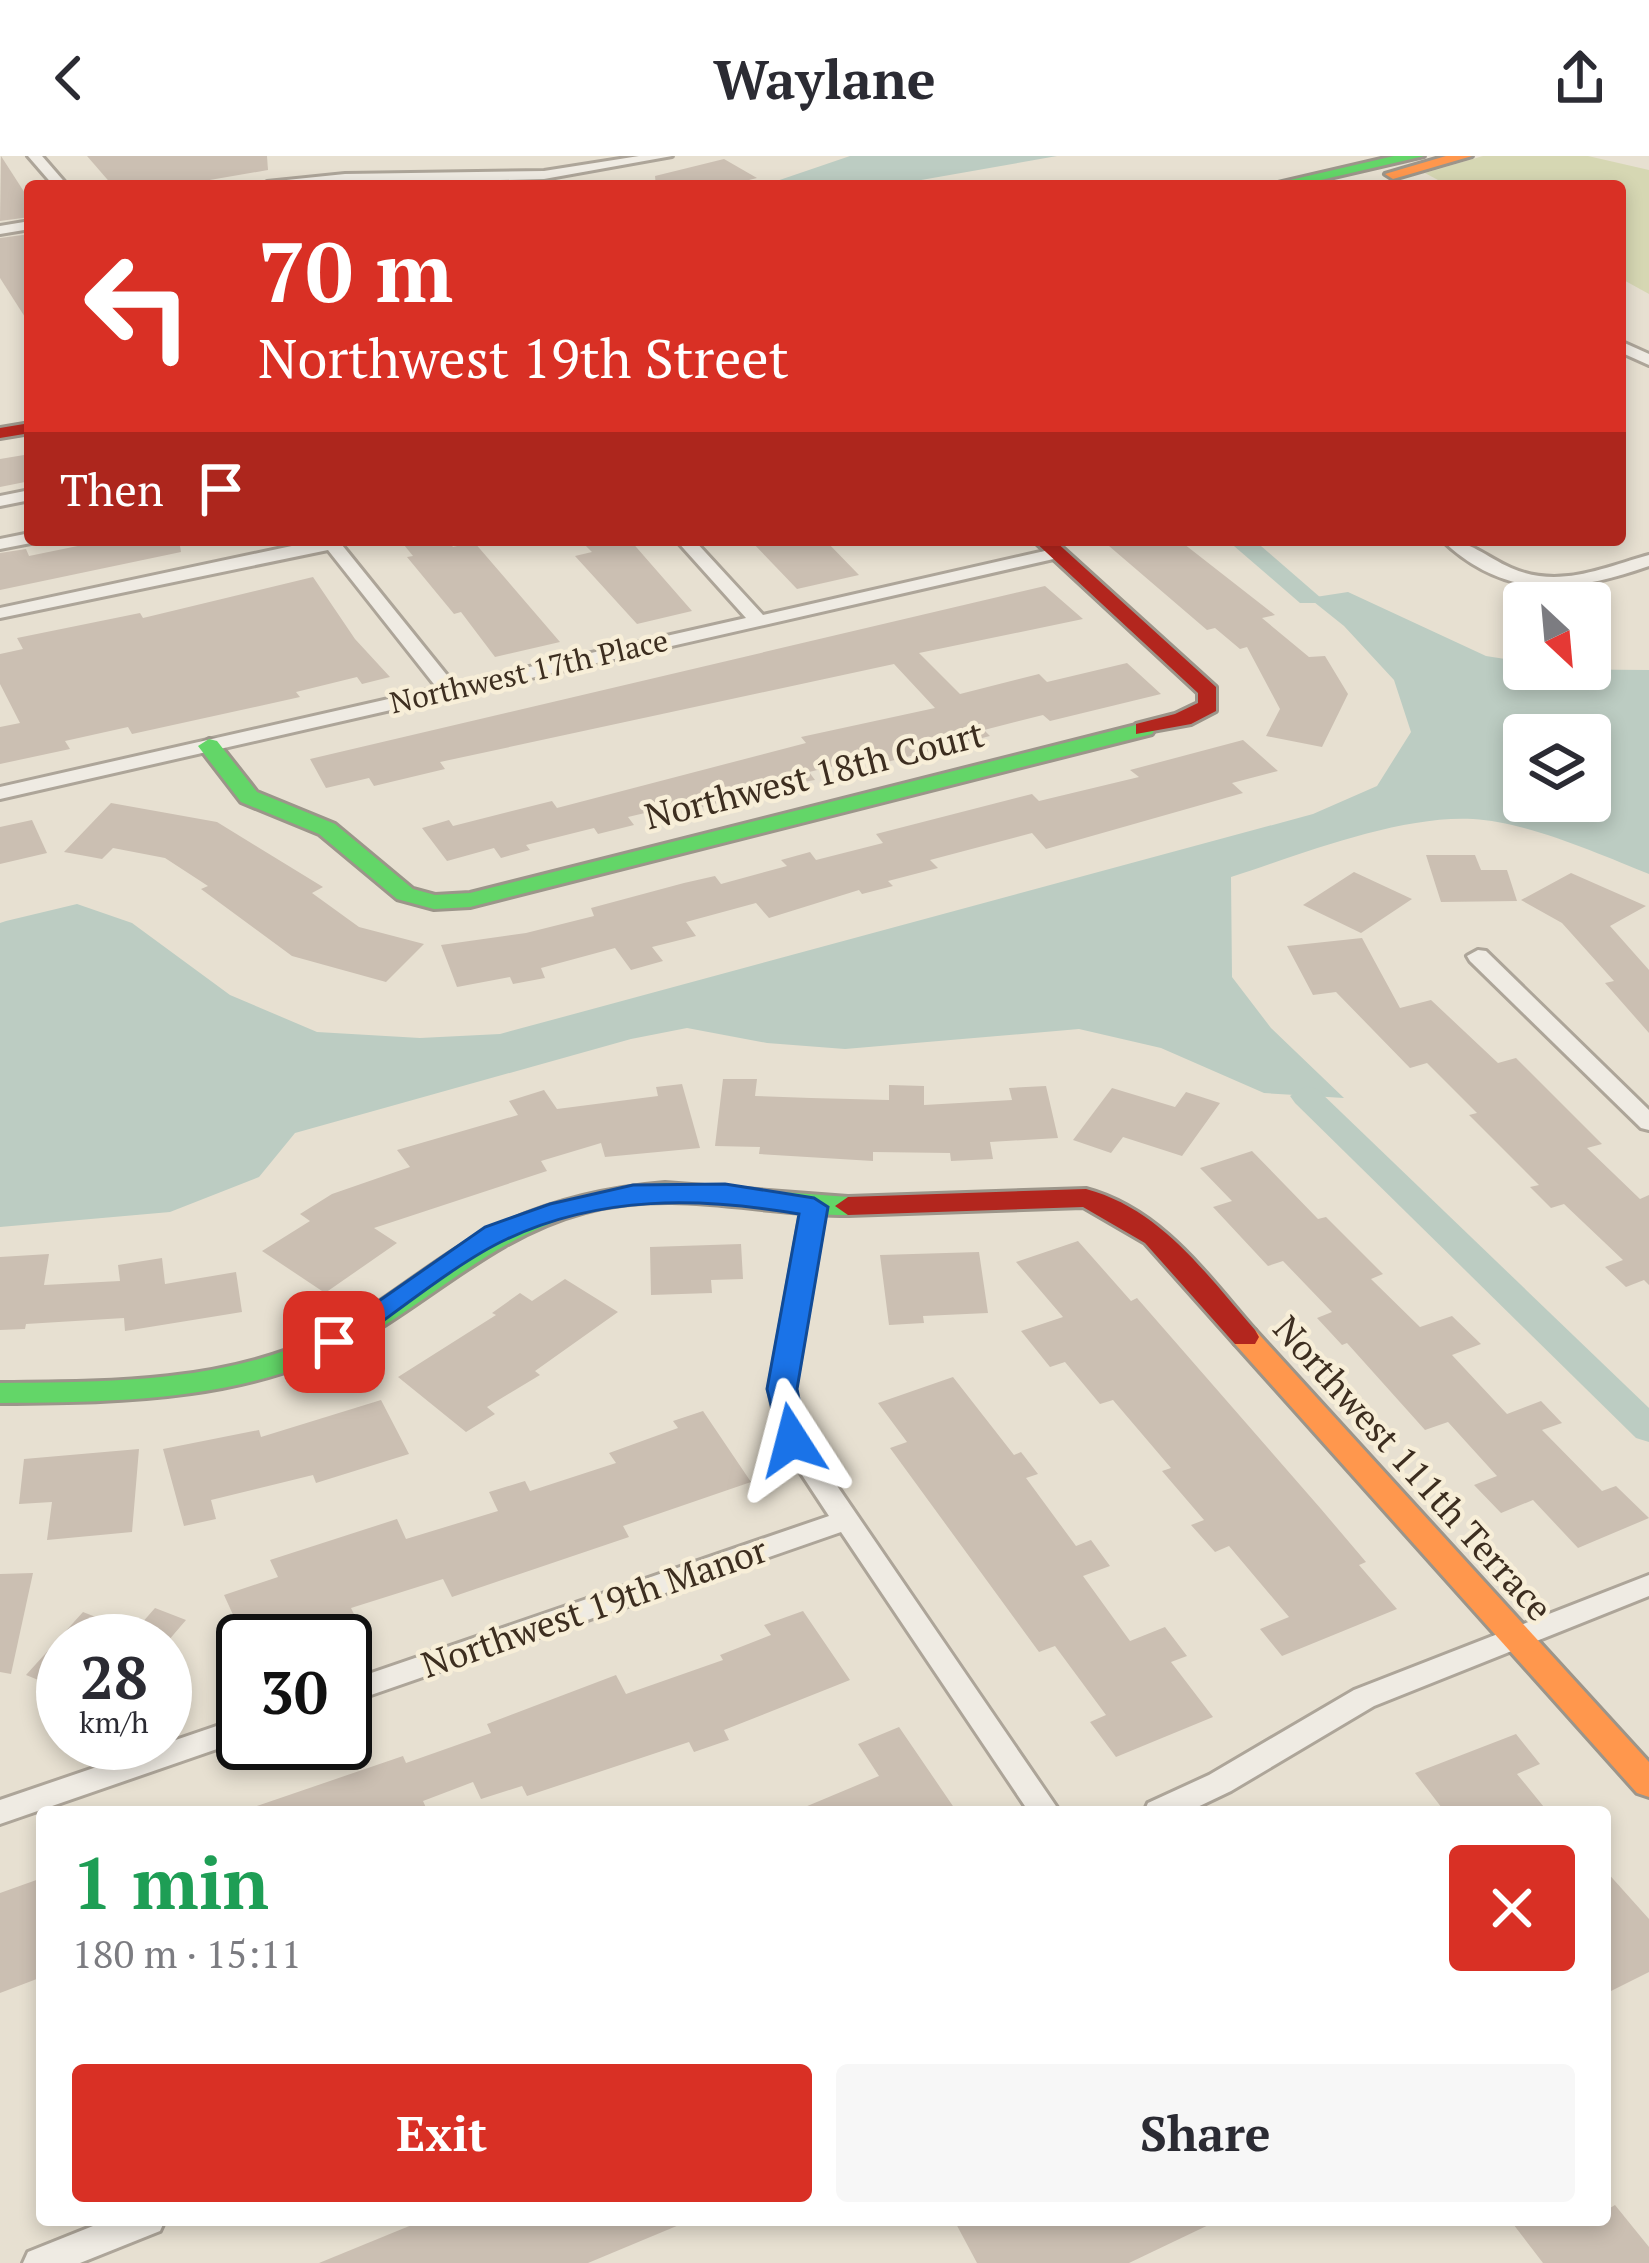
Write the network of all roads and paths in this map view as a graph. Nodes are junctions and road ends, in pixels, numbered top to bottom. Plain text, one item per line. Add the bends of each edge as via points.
1 (35, 156) edge
2 (665, 156) edge
3 (1416, 156) edge
4 (1464, 156) edge
5 (537, 158) edge
6 (544, 176) junction
7 (56, 180) edge
8 (282, 180) edge
9 (1323, 180) edge
10 (1329, 180) edge
11 (312, 546) edge
12 (334, 546) edge
13 (690, 546) edge
14 (1459, 546) edge
15 (1050, 547) edge
16 (1649, 560) edge
17 (0, 613) edge
18 (758, 620) junction
19 (448, 689) junction
20 (209, 746) junction
21 (0, 793) edge
22 (1478, 956) dead end
23 (1649, 1123) edge
24 (814, 1207) junction
25 (0, 1393) edge
26 (844, 1522) junction
27 (1649, 1585) edge
28 (1517, 1638) junction
29 (372, 1684) edge
30 (216, 1737) edge
31 (1649, 1784) edge
32 (1041, 1806) edge
33 (1172, 1806) edge
34 (0, 1812) edge
35 (133, 2226) edge
36 (40, 2263) edge

1 - 7 street
2 - 6 street
3 - 9 street
4 - 10 street
5 - 6 street
6 - 8 street
11 - 17 street
12 - 19 street
13 - 18 street
14 - 16 street via 1508,578 1536,584
15 - 18 street, Northwest 17th Place
15 - 20 street, Northwest 18th Court via 1209,691 1208,706 1183,719 493,894 434,902 405,894 327,829 248,797
18 - 19 street, Northwest 17th Place
19 - 20 street, Northwest 17th Place
20 - 21 street, Northwest 17th Place
22 - 23 street
24 - 25 street via 725,1193 633,1193 495,1233 334,1342 275,1366 151,1393
24 - 26 street via 782,1389 792,1440
24 - 28 street, Northwest 111th Terrace via 1086,1198 1142,1222
26 - 29 street, Northwest 19th Manor
26 - 32 street
27 - 28 street
28 - 31 street, Northwest 111th Terrace
28 - 33 street via 1364,1698
30 - 34 street
35 - 36 street

